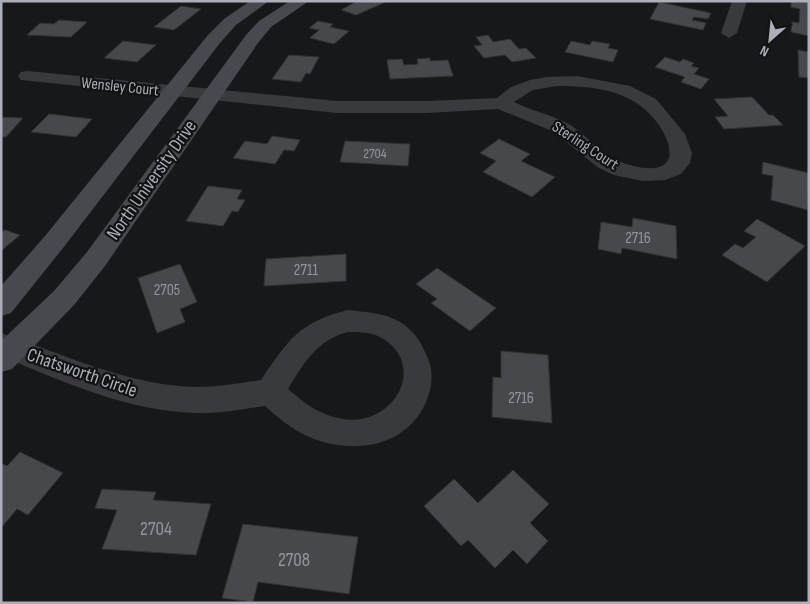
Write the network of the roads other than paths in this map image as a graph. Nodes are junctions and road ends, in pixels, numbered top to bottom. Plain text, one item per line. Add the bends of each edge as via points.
1 (261, 1) edge
2 (301, 1) edge
3 (740, 1) edge
4 (729, 33) dead end
5 (27, 76) dead end
6 (172, 92) junction
7 (212, 96) junction
8 (502, 103) junction
9 (1, 305) edge
10 (5, 351) edge
11 (270, 392) junction

1 - 6 street, North University Drive via 230,22
2 - 7 street, North University Drive via 265,24
3 - 4 street
5 - 6 street, Wensley Court
6 - 7 street, Wensley Court
6 - 9 street, North University Drive
7 - 8 street, Sterling Court via 337,107
7 - 10 street, North University Drive via 96,259 64,298
8 - 8 street, Sterling Court via 558,126 601,160 630,173 660,174 675,168 682,154 671,129 657,110 648,102 617,88 576,81 549,82 520,89
10 - 11 street, Chatsworth Circle via 149,396 196,400
11 - 11 street via 319,427 350,434 373,431 394,421 410,405 417,387 418,369 405,341 388,329 369,323 342,322 318,331 304,342

